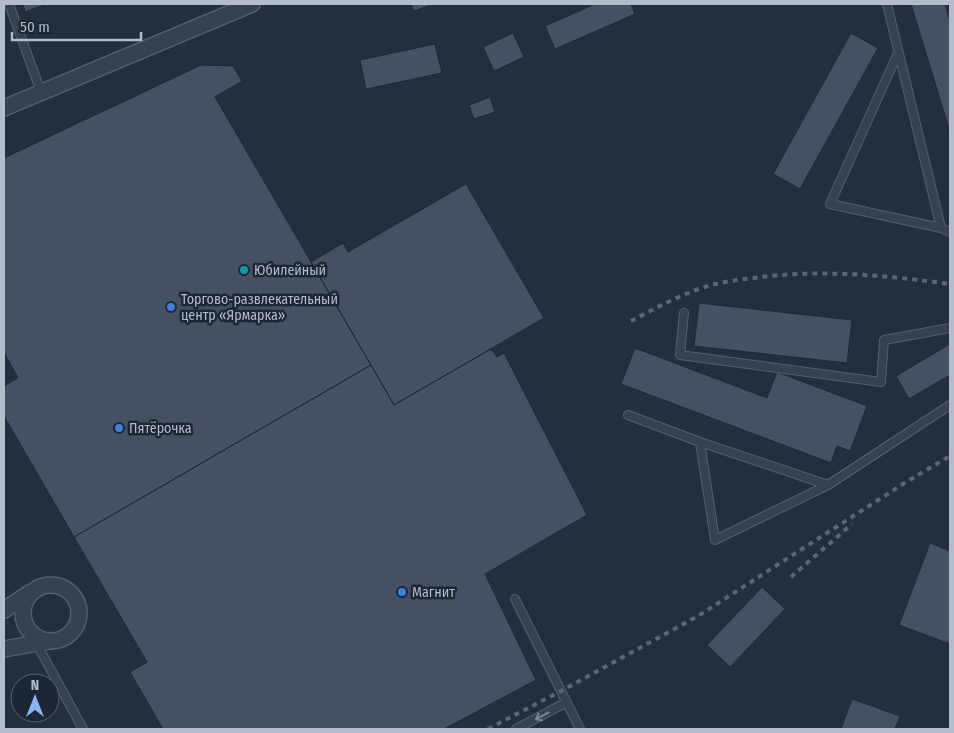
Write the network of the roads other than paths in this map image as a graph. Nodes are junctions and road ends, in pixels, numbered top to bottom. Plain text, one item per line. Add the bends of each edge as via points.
1 (8, 4) edge
2 (252, 4) edge
3 (887, 4) edge
4 (898, 52) junction
5 (41, 92) junction
6 (4, 108) edge
7 (941, 228) junction
8 (950, 232) edge
9 (684, 314) dead end
10 (950, 328) edge
11 (950, 404) edge
12 (628, 415) dead end
13 (700, 442) junction
14 (828, 485) junction
15 (37, 589) junction
16 (515, 599) dead end
17 (4, 610) edge
18 (28, 628) junction
19 (52, 641) junction
20 (36, 644) junction
21 (4, 649) edge
22 (567, 702) junction
23 (83, 729) edge
24 (516, 729) edge
25 (580, 729) edge

1 - 5 lane
2 - 5 street
3 - 4 lane
4 - 7 lane
4 - 7 lane via 830,204
5 - 6 street
7 - 8 lane
9 - 10 lane via 680,355 881,382 884,340
11 - 14 lane
12 - 13 lane
13 - 14 lane
13 - 14 lane via 714,540
15 - 17 street
15 - 18 street via 25,602 24,620
15 - 19 street via 54,585 63,588 70,592 79,608 76,627 61,639
16 - 22 lane
18 - 19 street via 42,640
18 - 20 lane
19 - 20 street
20 - 21 street
20 - 23 lane
22 -> 24 lane
22 - 25 lane

